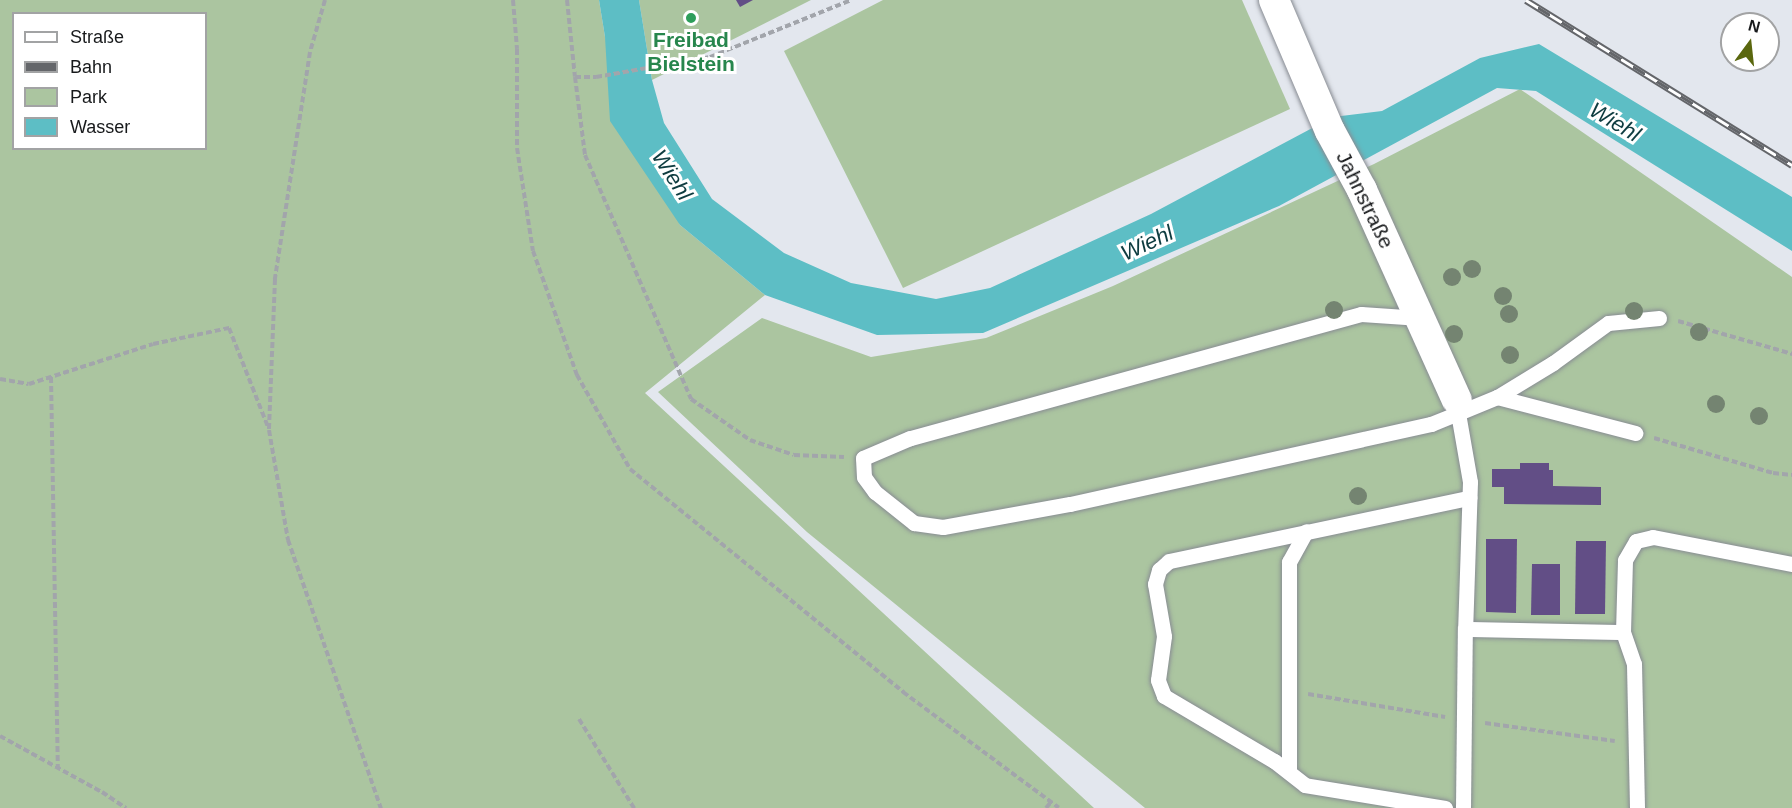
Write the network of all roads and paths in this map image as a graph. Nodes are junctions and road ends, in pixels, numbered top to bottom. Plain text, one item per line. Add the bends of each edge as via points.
1 (325, 0) edge
2 (513, 0) edge
3 (567, 0) edge
4 (851, 0) edge
5 (1274, 0) edge
6 (575, 77) junction
7 (1420, 318) junction
8 (1659, 318) joint
9 (1792, 354) edge
10 (51, 377) junction
11 (0, 379) edge
12 (1497, 398) junction
13 (1458, 406) junction
14 (269, 430) junction
15 (1635, 433) joint
16 (863, 458) junction
17 (1792, 476) edge
18 (1469, 498) junction
19 (1306, 531) junction
20 (1792, 564) edge
21 (1465, 629) junction
22 (1623, 632) junction
23 (579, 719) dead end
24 (0, 736) edge
25 (57, 769) junction
26 (1289, 772) junction
27 (1052, 802) junction
28 (126, 808) edge
29 (381, 808) edge
30 (634, 808) edge
31 (1046, 808) edge
32 (1059, 808) edge
33 (1445, 808) edge
34 (1463, 808) edge
35 (1637, 808) edge

1 - 14 path via 310,52 274,279
2 - 27 path via 517,148 533,251 577,375 630,469 903,692
3 - 6 path
4 - 6 path via 710,57 596,77
5 - 7 street, Jahnstraße via 1330,130
6 - 16 path via 585,155 692,399 750,440 794,455
7 - 13 street, Jahnstraße
7 - 16 lane via 1361,314 910,438
8 - 9 path via 1686,321
8 - 12 lane via 1608,323
10 - 11 path via 29,384
10 - 14 path via 153,344 229,328
10 - 25 path
12 - 13 lane
12 - 15 lane
13 - 16 lane via 1431,424 1070,504 943,527 914,522 875,492 864,477
13 - 18 lane
14 - 29 path via 288,540
15 - 17 path
18 - 19 lane
18 - 21 lane
19 - 26 lane via 1289,562
19 - 26 lane via 1169,561 1160,570 1155,584 1164,636 1158,680 1164,696
20 - 22 lane via 1653,537 1636,541 1625,560
21 - 22 lane
21 - 34 lane
22 - 35 lane via 1634,664
23 - 30 path
24 - 25 path
25 - 28 path
26 - 33 lane via 1305,785
27 - 31 path
27 - 32 path

